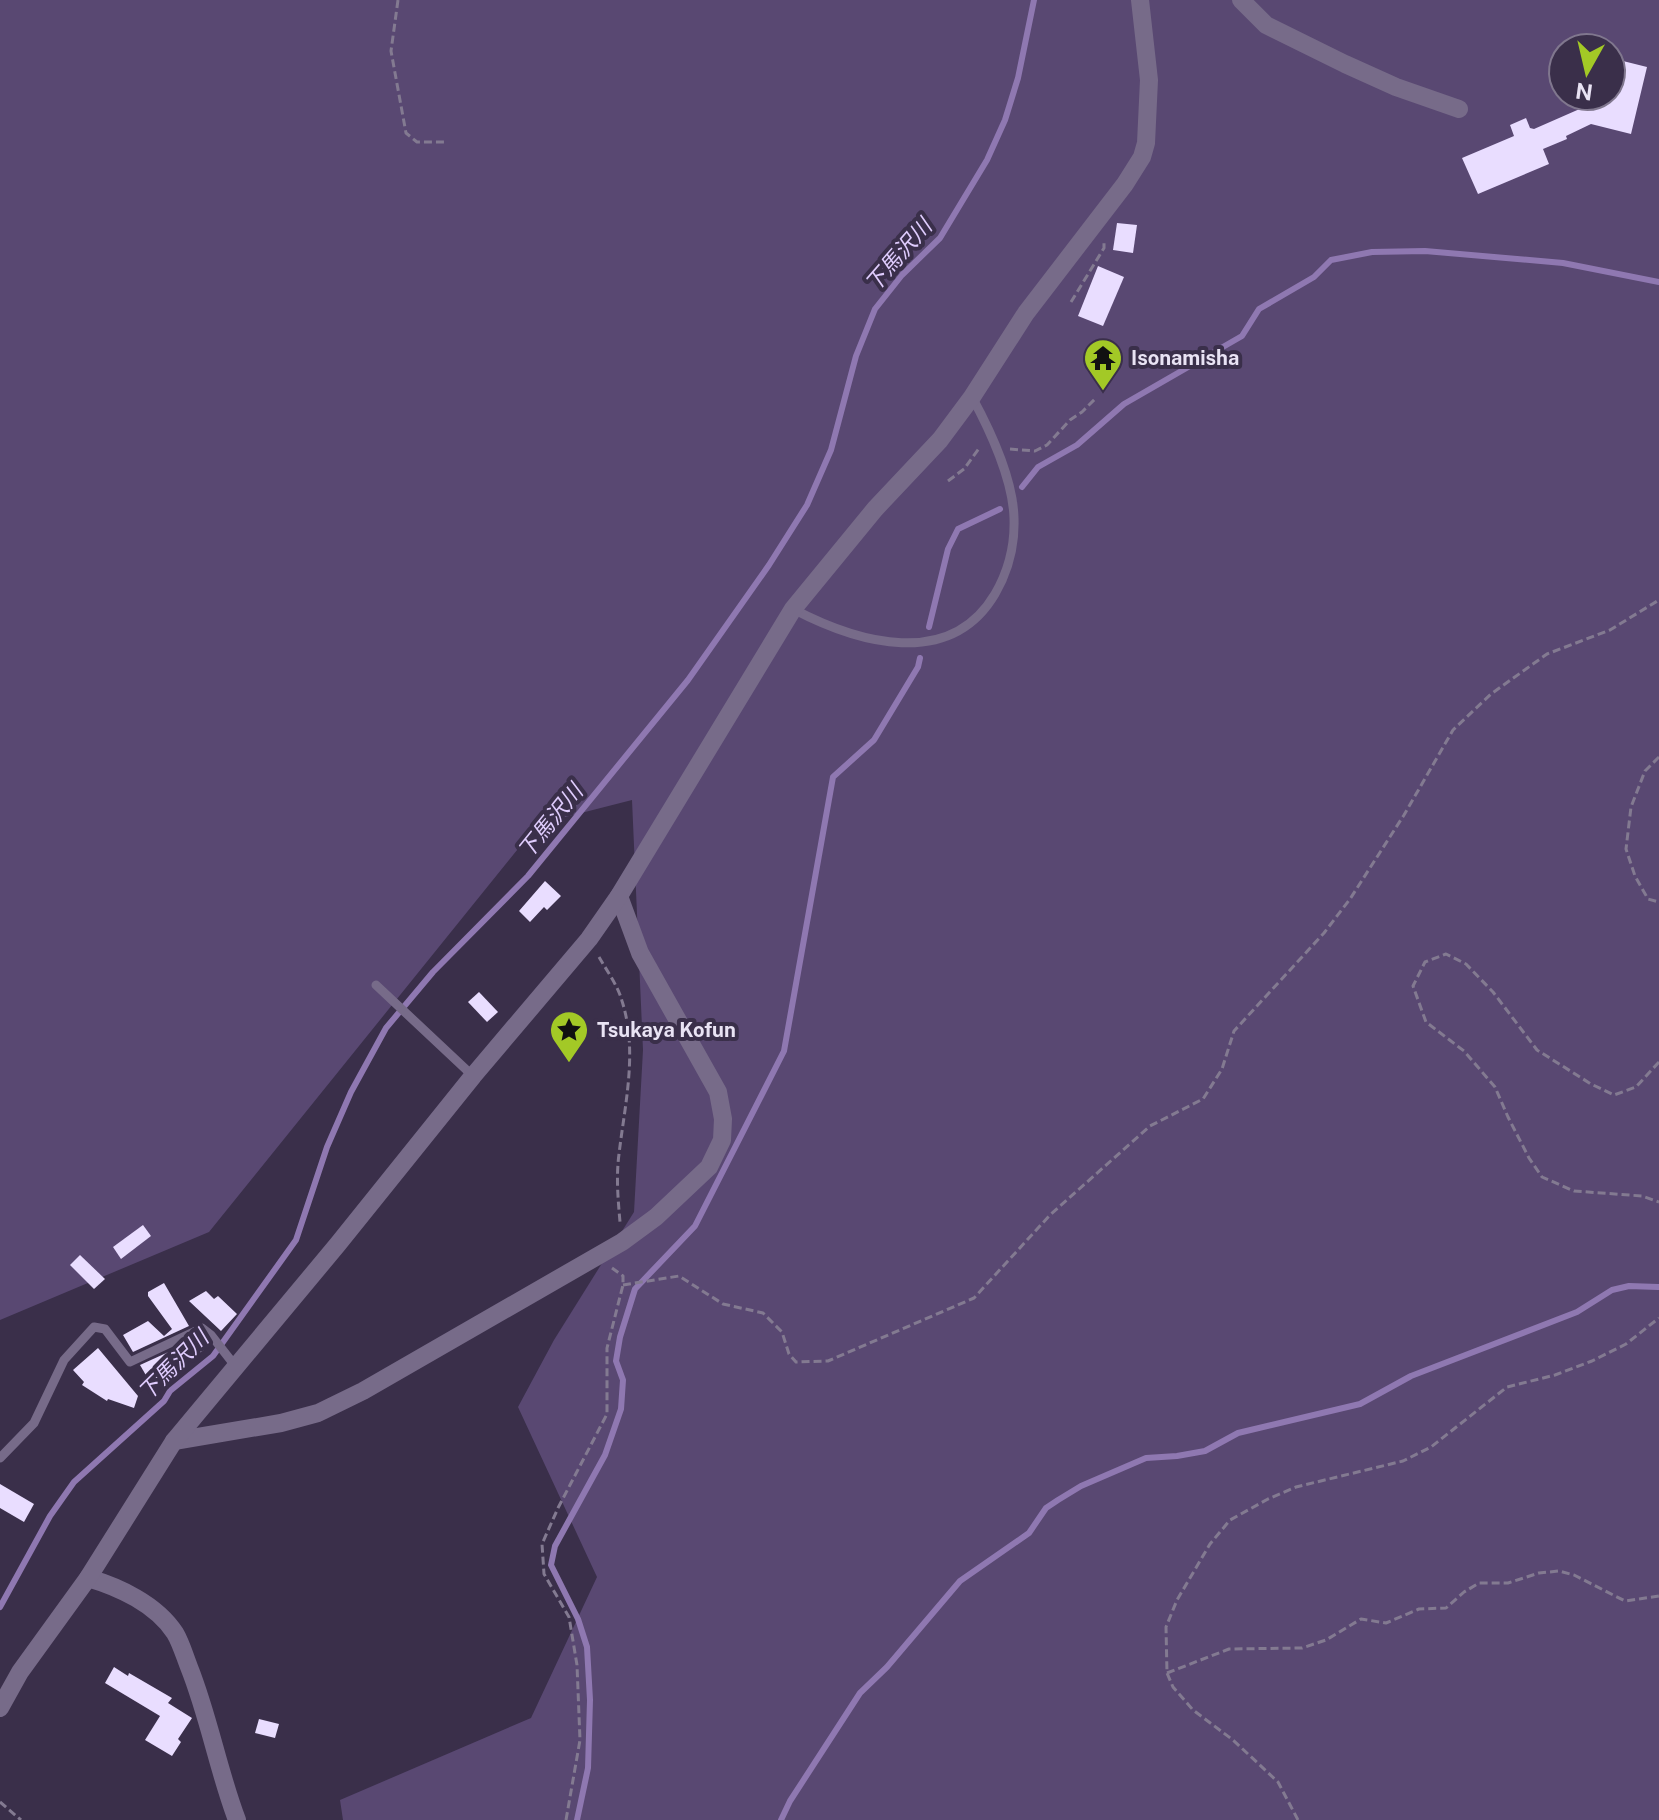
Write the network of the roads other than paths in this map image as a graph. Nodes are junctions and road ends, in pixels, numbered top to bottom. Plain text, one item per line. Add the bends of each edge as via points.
1 (1140, 0) edge
2 (1241, 0) edge
3 (1459, 109) dead end
4 (972, 397) junction
5 (793, 609) junction
6 (619, 896) junction
7 (376, 985) dead end
8 (473, 1076) junction
9 (232, 1361) junction
10 (174, 1441) junction
11 (0, 1458) edge
12 (88, 1578) junction
13 (0, 1708) edge
14 (237, 1820) edge

1 - 4 street via 1149,80 1146,143 1125,184 1026,313
2 - 3 street via 1266,25 1396,87
4 - 5 street
4 - 5 lane via 999,450 1014,514 1014,546 1005,576 985,611 959,632 935,642 900,644 828,628
5 - 6 street
6 - 8 street
6 - 10 street via 640,953 718,1092 722,1140 709,1167 622,1242 363,1391 318,1413 281,1423
7 - 8 lane
8 - 9 street
9 - 10 street
9 - 11 lane via 202,1328 130,1362 105,1329 94,1327 64,1360 34,1423
10 - 12 street
12 - 13 street
12 - 14 street via 120,1588 175,1633

